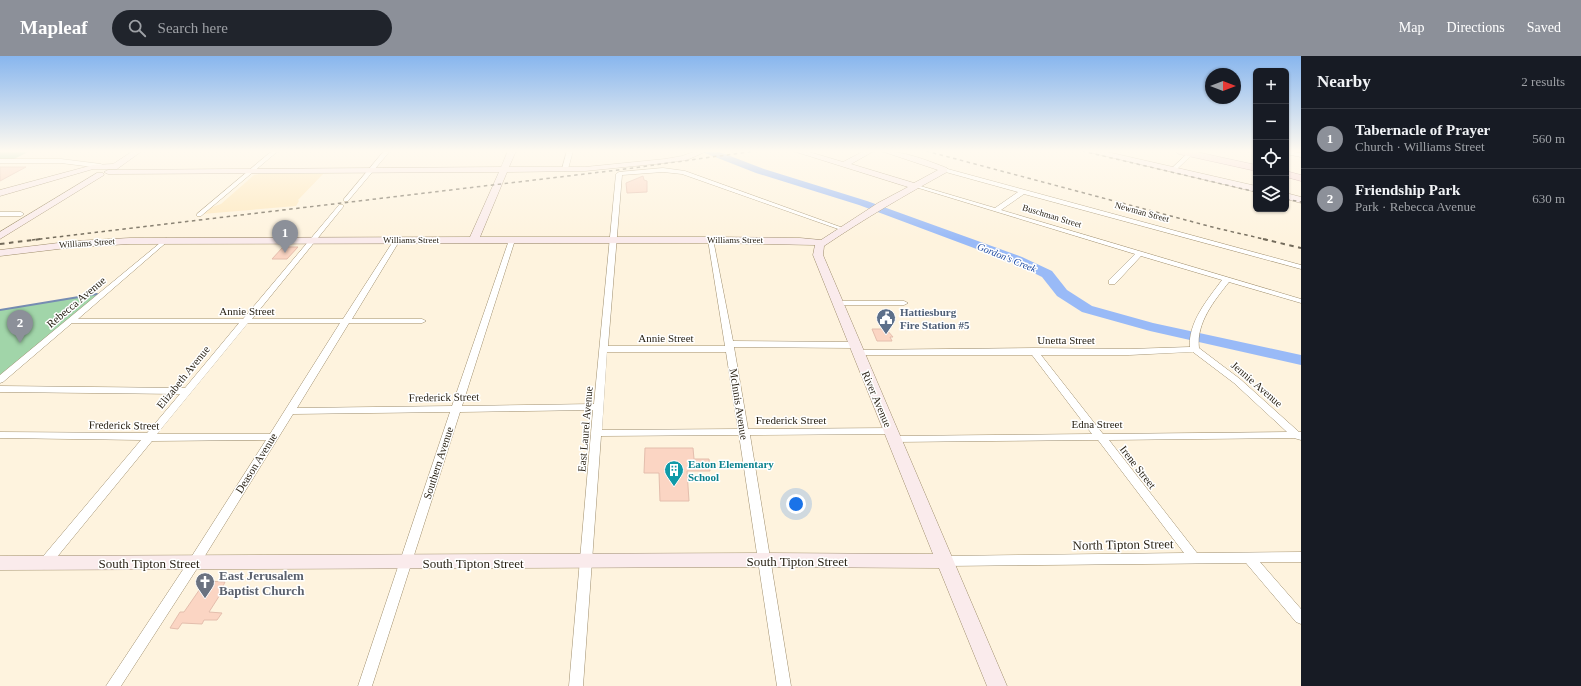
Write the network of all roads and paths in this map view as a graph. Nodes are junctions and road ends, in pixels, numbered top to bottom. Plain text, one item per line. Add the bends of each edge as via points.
1 (45, 180) edge
2 (79, 180) edge
3 (89, 180) edge
4 (241, 180) edge
5 (362, 180) edge
6 (499, 180) edge
7 (619, 180) edge
8 (707, 180) edge
9 (896, 180) edge
10 (925, 180) edge
11 (984, 180) edge
12 (1218, 180) edge
13 (915, 186) junction
14 (1253, 188) edge
15 (74, 189) junction
16 (1024, 191) junction
17 (0, 193) edge
18 (1289, 197) edge
19 (1301, 200) edge
20 (996, 210) junction
21 (0, 214) edge
22 (21, 214) dead end
23 (199, 215) dead end
24 (843, 229) junction
25 (0, 236) edge
26 (166, 240) junction
27 (313, 240) junction
28 (397, 240) junction
29 (474, 240) junction
30 (512, 240) junction
31 (614, 240) junction
32 (711, 240) junction
33 (823, 243) junction
34 (0, 253) edge
35 (1140, 253) junction
36 (1301, 266) edge
37 (1227, 279) junction
38 (1112, 282) dead end
39 (1301, 301) edge
40 (837, 303) junction
41 (904, 303) dead end
42 (71, 321) junction
43 (422, 321) dead end
44 (244, 322) junction
45 (345, 322) junction
46 (729, 347) junction
47 (1194, 347) junction
48 (856, 348) junction
49 (603, 349) junction
50 (1034, 351) junction
51 (0, 380) edge
52 (0, 389) edge
53 (187, 391) junction
54 (598, 407) junction
55 (456, 408) junction
56 (289, 411) junction
57 (744, 432) junction
58 (596, 433) junction
59 (0, 435) edge
60 (892, 435) junction
61 (1098, 436) junction
62 (150, 437) junction
63 (272, 437) junction
64 (1300, 437) edge
65 (1194, 558) junction
66 (1249, 558) junction
67 (1301, 558) edge
68 (763, 560) junction
69 (945, 561) junction
70 (586, 562) junction
71 (194, 563) junction
72 (406, 563) junction
73 (0, 564) edge
74 (44, 564) junction
75 (1301, 618) edge
76 (113, 686) edge
77 (365, 686) edge
78 (576, 686) edge
79 (784, 686) edge
80 (997, 686) edge

1 - 17 street
2 - 15 street
3 - 15 street
4 - 23 street
5 - 27 street, Elizabeth Avenue
6 - 29 street
7 - 31 street, East Laurel Avenue
8 - 24 street, East Laurel Avenue
9 - 13 street, Buschman Street
10 - 13 street
11 - 16 street, Newman Street
12 - 14 street
13 - 20 street, Buschman Street
13 - 24 street
15 - 25 street
16 - 20 street
16 - 36 street, Newman Street
18 - 19 street
20 - 35 street, Buschman Street
21 - 22 street
24 - 33 street
26 - 27 street, Williams Street
26 - 34 street, Williams Street via 89,242
26 - 42 street, Rebecca Avenue
27 - 28 street, Williams Street
27 - 44 street, Elizabeth Avenue
28 - 29 street, Williams Street
28 - 45 street, Deason Avenue
29 - 30 street, Williams Street
30 - 31 street, Williams Street
30 - 55 street, Southern Avenue
31 - 32 street, Williams Street
31 - 49 street, East Laurel Avenue
32 - 33 street, Williams Street
32 - 46 street, McInnis Avenue
33 - 40 street, River Avenue via 818,248 818,255
35 - 37 street, Buschman Street
35 - 38 street
37 - 39 street, Buschman Street
37 - 47 street via 1197,326
40 - 41 street
40 - 48 street, River Avenue
42 - 44 street, Annie Street
42 - 51 street, Rebecca Avenue
43 - 45 street, Annie Street
44 - 45 street, Annie Street
44 - 53 street, Elizabeth Avenue
45 - 56 street, Deason Avenue
46 - 48 street, Annie Street
46 - 49 street, Annie Street
46 - 57 street, McInnis Avenue
47 - 50 street, Unetta Street via 1129,352
47 - 64 street, Jennie Avenue
48 - 50 street, Unetta Street
48 - 60 street, River Avenue
49 - 54 street, East Laurel Avenue
50 - 61 street, Irene Street
52 - 53 street
53 - 62 street, Elizabeth Avenue
54 - 55 street, Frederick Street
54 - 58 street, East Laurel Avenue
55 - 56 street, Frederick Street
55 - 72 street, Southern Avenue
56 - 63 street, Deason Avenue
57 - 58 street, Frederick Street
57 - 60 street, Frederick Street
57 - 68 street, McInnis Avenue
58 - 70 street, East Laurel Avenue
59 - 62 street, Frederick Street
60 - 61 street, Edna Street
60 - 69 street, River Avenue
61 - 64 street, Edna Street
61 - 65 street, Irene Street
62 - 63 street, Frederick Street
62 - 74 street, Elizabeth Avenue
63 - 71 street, Deason Avenue
65 - 66 street, North Tipton Street
65 - 69 street, North Tipton Street
66 - 67 street, North Tipton Street
66 - 75 street
68 - 69 street, South Tipton Street
68 - 70 street, South Tipton Street
68 - 79 street, McInnis Avenue
69 - 80 street, River Avenue
70 - 72 street, South Tipton Street
70 - 78 street, East Laurel Avenue
71 - 72 street, South Tipton Street
71 - 74 street, South Tipton Street
71 - 76 street, Deason Avenue
72 - 77 street, Southern Avenue
73 - 74 street, South Tipton Street

